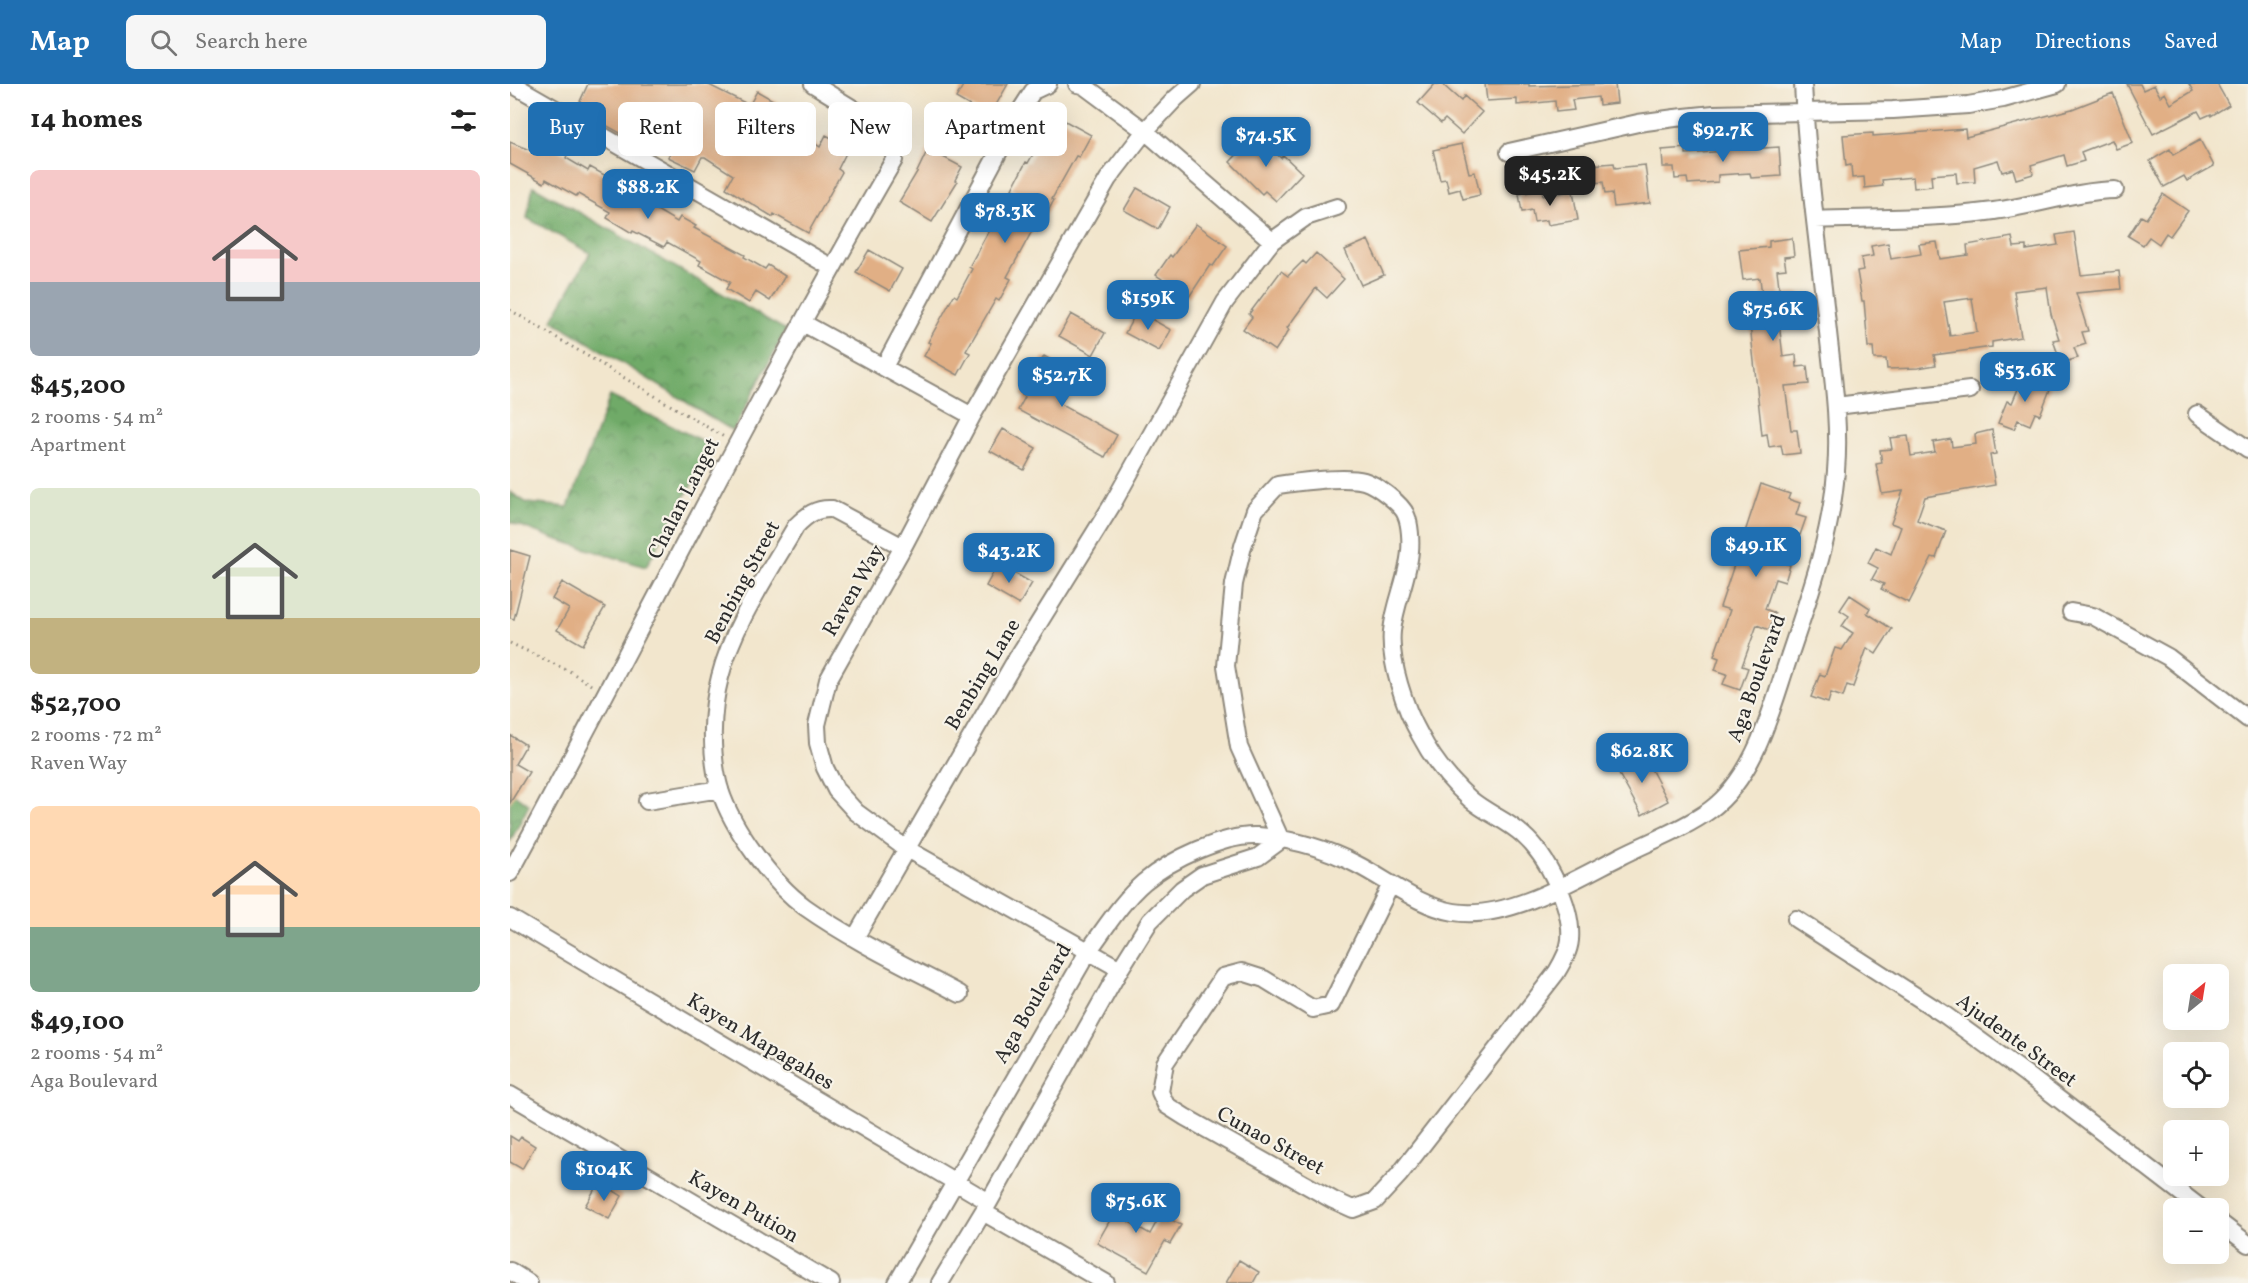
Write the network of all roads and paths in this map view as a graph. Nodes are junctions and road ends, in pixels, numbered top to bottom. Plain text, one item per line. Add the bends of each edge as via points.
1 (512, 84) edge
2 (813, 84) edge
3 (1048, 84) edge
4 (1077, 84) edge
5 (1192, 84) edge
6 (1803, 84) edge
7 (2057, 84) edge
8 (1804, 111) junction
9 (1145, 131) junction
10 (1509, 152) dead end
11 (2115, 190) dead end
12 (1337, 207) dead end
13 (1816, 220) junction
14 (1272, 241) junction
15 (831, 267) junction
16 (510, 310) edge
17 (803, 323) junction
18 (884, 367) junction
19 (1970, 390) dead end
20 (1836, 406) junction
21 (2197, 414) dead end
22 (972, 416) junction
23 (736, 444) junction
24 (2248, 449) edge
25 (903, 548) junction
26 (2071, 612) dead end
27 (510, 644) edge
28 (606, 694) junction
29 (2248, 719) edge
30 (720, 789) junction
31 (647, 801) dead end
32 (1281, 840) junction
33 (905, 848) junction
34 (510, 873) edge
35 (1391, 884) junction
36 (1558, 887) junction
37 (510, 918) edge
38 (1796, 919) dead end
39 (855, 938) junction
40 (1089, 950) junction
41 (1120, 969) junction
42 (960, 994) dead end
43 (510, 1095) edge
44 (954, 1181) junction
45 (2188, 1198) edge
46 (986, 1207) junction
47 (2229, 1229) edge
48 (2248, 1244) edge
49 (510, 1271) edge
50 (529, 1283) edge
51 (831, 1283) edge
52 (897, 1283) edge
53 (940, 1283) edge
54 (1106, 1283) edge

1 - 15 street
2 - 15 street, Chalan Langet via 886,129 895,144 894,160
3 - 18 street via 1033,91 1022,108
4 - 9 street
5 - 9 street, Raven Way
6 - 8 street, Aga Boulevard
7 - 8 street via 2003,99 1932,109
8 - 10 street via 1714,114 1638,123
8 - 13 street, Aga Boulevard
9 - 14 street
9 - 22 street, Raven Way via 1108,179
11 - 13 street via 1992,212
12 - 14 street, Benbing Lane via 1306,217
13 - 20 street, Aga Boulevard
14 - 33 street, Benbing Lane via 1225,302 1112,505
15 - 17 street, Chalan Langet
16 - 23 path
17 - 18 street
17 - 23 street, Chalan Langet
18 - 22 street
19 - 20 street
20 - 36 street, Aga Boulevard via 1836,471 1828,528 1777,694 1747,765 1730,791 1710,810
21 - 24 street
22 - 25 street, Raven Way
23 - 28 street, Chalan Langet
25 - 30 street, Benbing Street via 832,509 821,508 806,515 796,526 736,633 720,676 713,741
25 - 33 street, Raven Way via 828,680 817,725 825,768 836,790 856,812
26 - 29 street via 2093,616 2168,657
27 - 28 path via 571,672
28 - 34 street, Chalan Langet
30 - 31 street
30 - 39 street, Benbing Street via 761,863 780,885 803,906
32 - 35 street, Aga Boulevard via 1321,847
32 - 36 street via 1239,747 1226,666 1234,584 1255,510 1278,484 1364,481 1387,494 1406,514 1411,548 1392,631 1392,654 1408,711 1437,765 1473,801 1524,835 1541,855
32 - 40 street, Aga Boulevard via 1256,836 1231,840 1172,862 1145,881
32 - 41 street via 1258,857 1203,875 1182,889 1150,921
33 - 39 street, Benbing Lane
33 - 40 street, Raven Way
35 - 36 street, Aga Boulevard via 1432,906 1478,913 1504,909
35 - 36 street, Cunao Street via 1331,1005 1313,1009 1264,979 1242,972 1223,977 1165,1063 1160,1092 1167,1105 1185,1117 1353,1209 1375,1201 1399,1175 1556,973 1570,942 1566,908
37 - 44 street, Kayen Mapagahes
38 - 45 street, Ajudente Street via 1945,1015
39 - 42 street, Benbing Street
40 - 41 street, Raven Way
40 - 44 street, Aga Boulevard
41 - 46 street
43 - 51 street, Kayen Pution
44 - 46 street, Kayen Mapagahes
44 - 52 street, Aga Boulevard
46 - 53 street
46 - 54 street, Kayen Mapagahes
47 - 48 street
49 - 50 street

